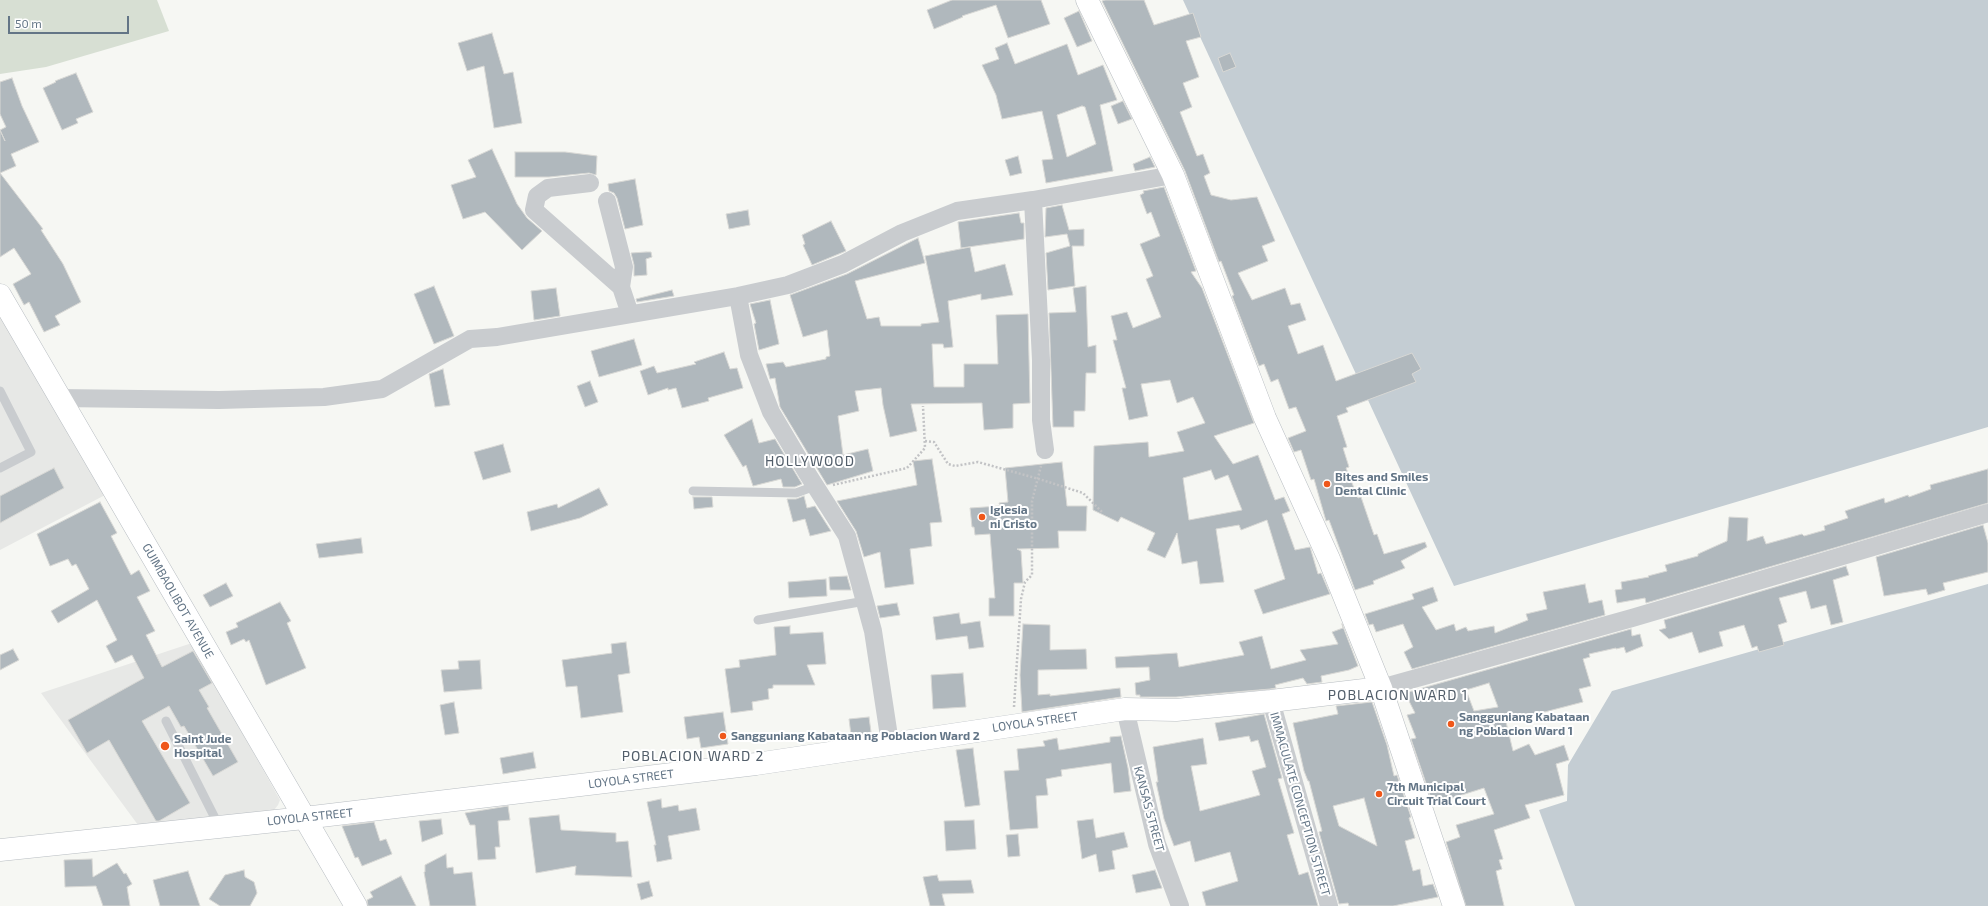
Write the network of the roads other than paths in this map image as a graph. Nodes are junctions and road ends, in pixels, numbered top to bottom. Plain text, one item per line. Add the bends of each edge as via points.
1 (1087, 0) edge
2 (1173, 176) junction
3 (590, 183) dead end
4 (1033, 200) junction
5 (607, 201) dead end
6 (621, 287) junction
7 (0, 295) edge
8 (738, 296) junction
9 (630, 314) junction
10 (0, 391) edge
11 (59, 398) junction
12 (1045, 450) road end
13 (0, 468) edge
14 (816, 487) junction
15 (693, 491) dead end
16 (1988, 513) edge
17 (865, 601) junction
18 (758, 620) dead end
19 (1381, 688) junction
20 (1271, 701) junction
21 (1124, 709) junction
22 (166, 721) dead end
23 (890, 743) junction
24 (304, 818) junction
25 (220, 826) junction
26 (0, 850) edge
27 (356, 906) edge
28 (1180, 906) edge
29 (1329, 906) edge
30 (1454, 906) edge

1 - 2 street
2 - 4 street
2 - 19 street via 1265,418 1329,559
3 - 6 street via 548,188 537,196 534,210
4 - 8 street via 957,211 902,233 843,264 788,285
4 - 12 street via 1041,360 1041,420
5 - 6 street via 624,267
6 - 9 street
7 - 11 street, GUIMBAOLIBOT AVENUE
8 - 9 street
8 - 14 street via 750,355 771,412
9 - 11 street via 497,337 470,339 382,389 324,397 219,400
10 - 13 lane via 31,452
11 - 24 street, GUIMBAOLIBOT AVENUE
14 - 15 lane via 796,493
14 - 17 street via 847,536
16 - 19 street via 1632,618
17 - 18 lane
17 - 23 street via 873,631
19 - 20 street, LOYOLA STREET
19 - 30 street
20 - 21 street, LOYOLA STREET via 1176,710
20 - 29 street, IMMACULATE CONCEPTION STREET
21 - 23 street, LOYOLA STREET
21 - 28 street, KANSAS STREET via 1157,844
22 - 25 lane
23 - 24 street, LOYOLA STREET via 756,764
24 - 25 street, LOYOLA STREET
24 - 27 street, GUIMBAOLIBOT AVENUE
25 - 26 street, LOYOLA STREET

